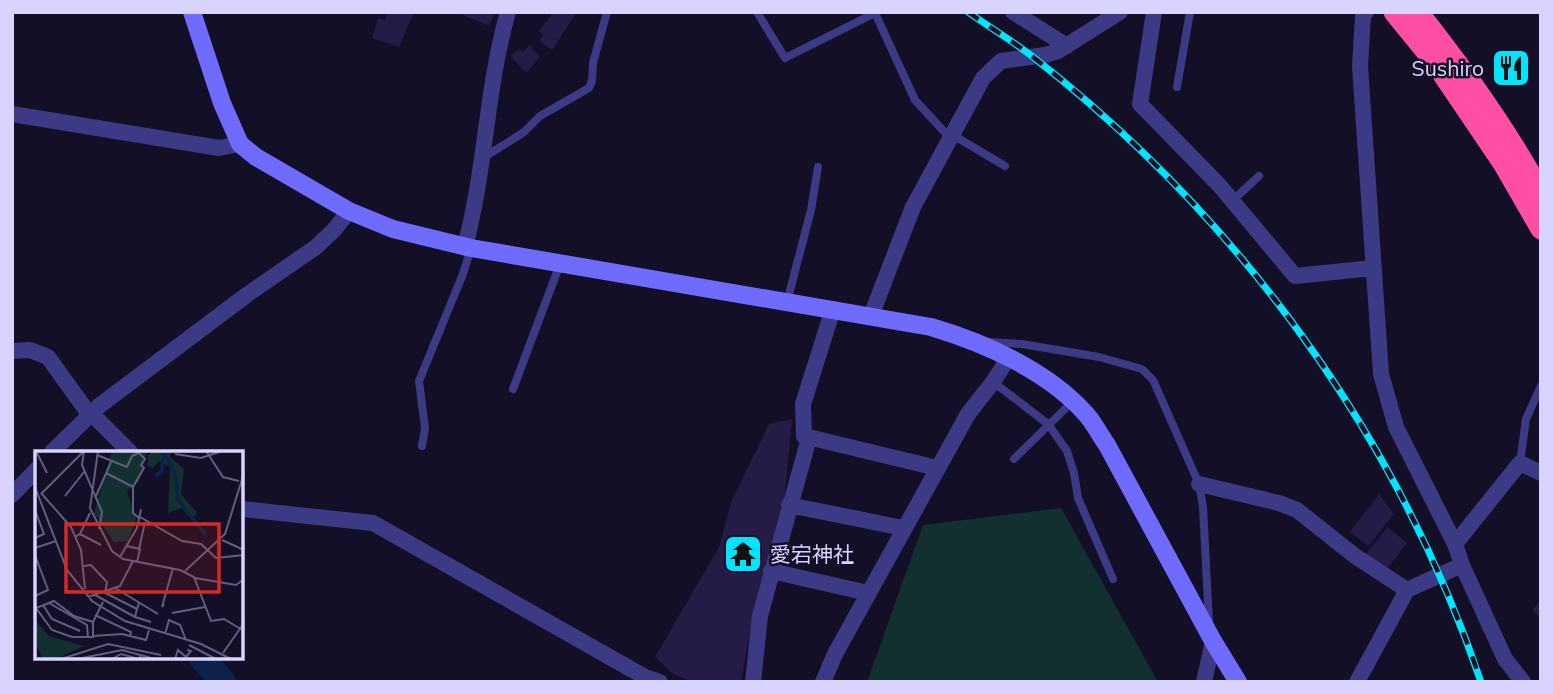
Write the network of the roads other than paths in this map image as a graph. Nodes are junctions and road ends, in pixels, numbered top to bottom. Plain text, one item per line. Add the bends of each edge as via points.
1 (192, 12) edge
2 (508, 12) edge
3 (607, 12) edge
4 (757, 12) edge
5 (1013, 12) edge
6 (1120, 12) edge
7 (1154, 12) edge
8 (1190, 12) edge
9 (1366, 12) edge
10 (1394, 12) edge
11 (1425, 17) edge
12 (1067, 46) junction
13 (1177, 87) dead end
14 (12, 114) edge
15 (950, 136) junction
16 (240, 144) junction
17 (483, 158) junction
18 (1005, 166) dead end
19 (818, 167) dead end
20 (1259, 176) dead end
21 (1541, 192) edge
22 (1232, 201) junction
23 (349, 211) junction
24 (1541, 229) edge
25 (468, 247) junction
26 (561, 264) junction
27 (1373, 268) junction
28 (787, 302) junction
29 (833, 309) junction
30 (871, 316) junction
31 (976, 340) junction
32 (12, 351) edge
33 (1009, 357) junction
34 (993, 383) junction
35 (1541, 386) edge
36 (513, 389) dead end
37 (1073, 401) junction
38 (89, 414) junction
39 (1048, 425) junction
40 (808, 438) junction
41 (422, 446) dead end
42 (54, 451) edge
43 (128, 451) edge
44 (1014, 459) dead end
45 (1520, 463) junction
46 (937, 468) junction
47 (35, 471) edge
48 (1541, 473) edge
49 (1199, 484) junction
50 (12, 495) edge
51 (789, 505) junction
52 (243, 509) edge
53 (903, 528) junction
54 (1455, 544) junction
55 (1462, 565) junction
56 (771, 571) junction
57 (1113, 579) dead end
58 (1407, 590) junction
59 (868, 593) junction
60 (1211, 637) junction
61 (660, 682) edge
62 (753, 682) edge
63 (823, 682) edge
64 (1204, 682) edge
65 (1238, 682) edge
66 (1356, 682) edge
67 (1523, 682) edge

1 - 16 street
2 - 17 street
3 - 17 lane via 589,88 540,116
4 - 15 lane via 785,58 875,13 915,100
5 - 12 street
6 - 12 street
7 - 22 street via 1140,104
8 - 13 lane
9 - 27 street via 1360,66
10 - 24 highway via 1434,61
11 - 21 highway
12 - 15 street via 1045,55 1001,61 983,78
14 - 16 street via 219,148
15 - 18 lane
15 - 30 street via 913,207
16 - 23 street via 256,158
17 - 25 street
19 - 28 lane
20 - 22 lane
22 - 27 street via 1295,276
23 - 25 street via 393,229
23 - 38 street via 316,247
25 - 26 street
25 - 41 lane via 463,274 419,381 425,428
26 - 28 street
26 - 36 lane
27 - 54 street via 1381,374 1396,427
28 - 29 street
29 - 30 street
29 - 40 street via 803,404 804,436
30 - 31 street
31 - 33 street
31 - 49 lane via 1099,357 1142,369 1153,380
32 - 38 street via 30,350 48,357
33 - 34 street
33 - 37 street
34 - 39 lane
34 - 46 street via 968,414
35 - 45 lane via 1526,419
37 - 39 lane
37 - 60 street via 1122,470
38 - 42 street
38 - 43 street
39 - 44 lane
39 - 57 lane via 1067,451 1078,498
40 - 46 street
40 - 51 street
45 - 48 street
45 - 54 street
46 - 53 street
47 - 50 street
49 - 58 street via 1297,510 1354,556
49 - 60 lane
51 - 53 street
51 - 56 street
52 - 61 street via 373,523
53 - 59 street
54 - 55 street
55 - 58 street
55 - 67 street via 1505,659
56 - 59 street
56 - 62 street via 760,616
58 - 66 street
59 - 63 street
60 - 64 street
60 - 65 street

